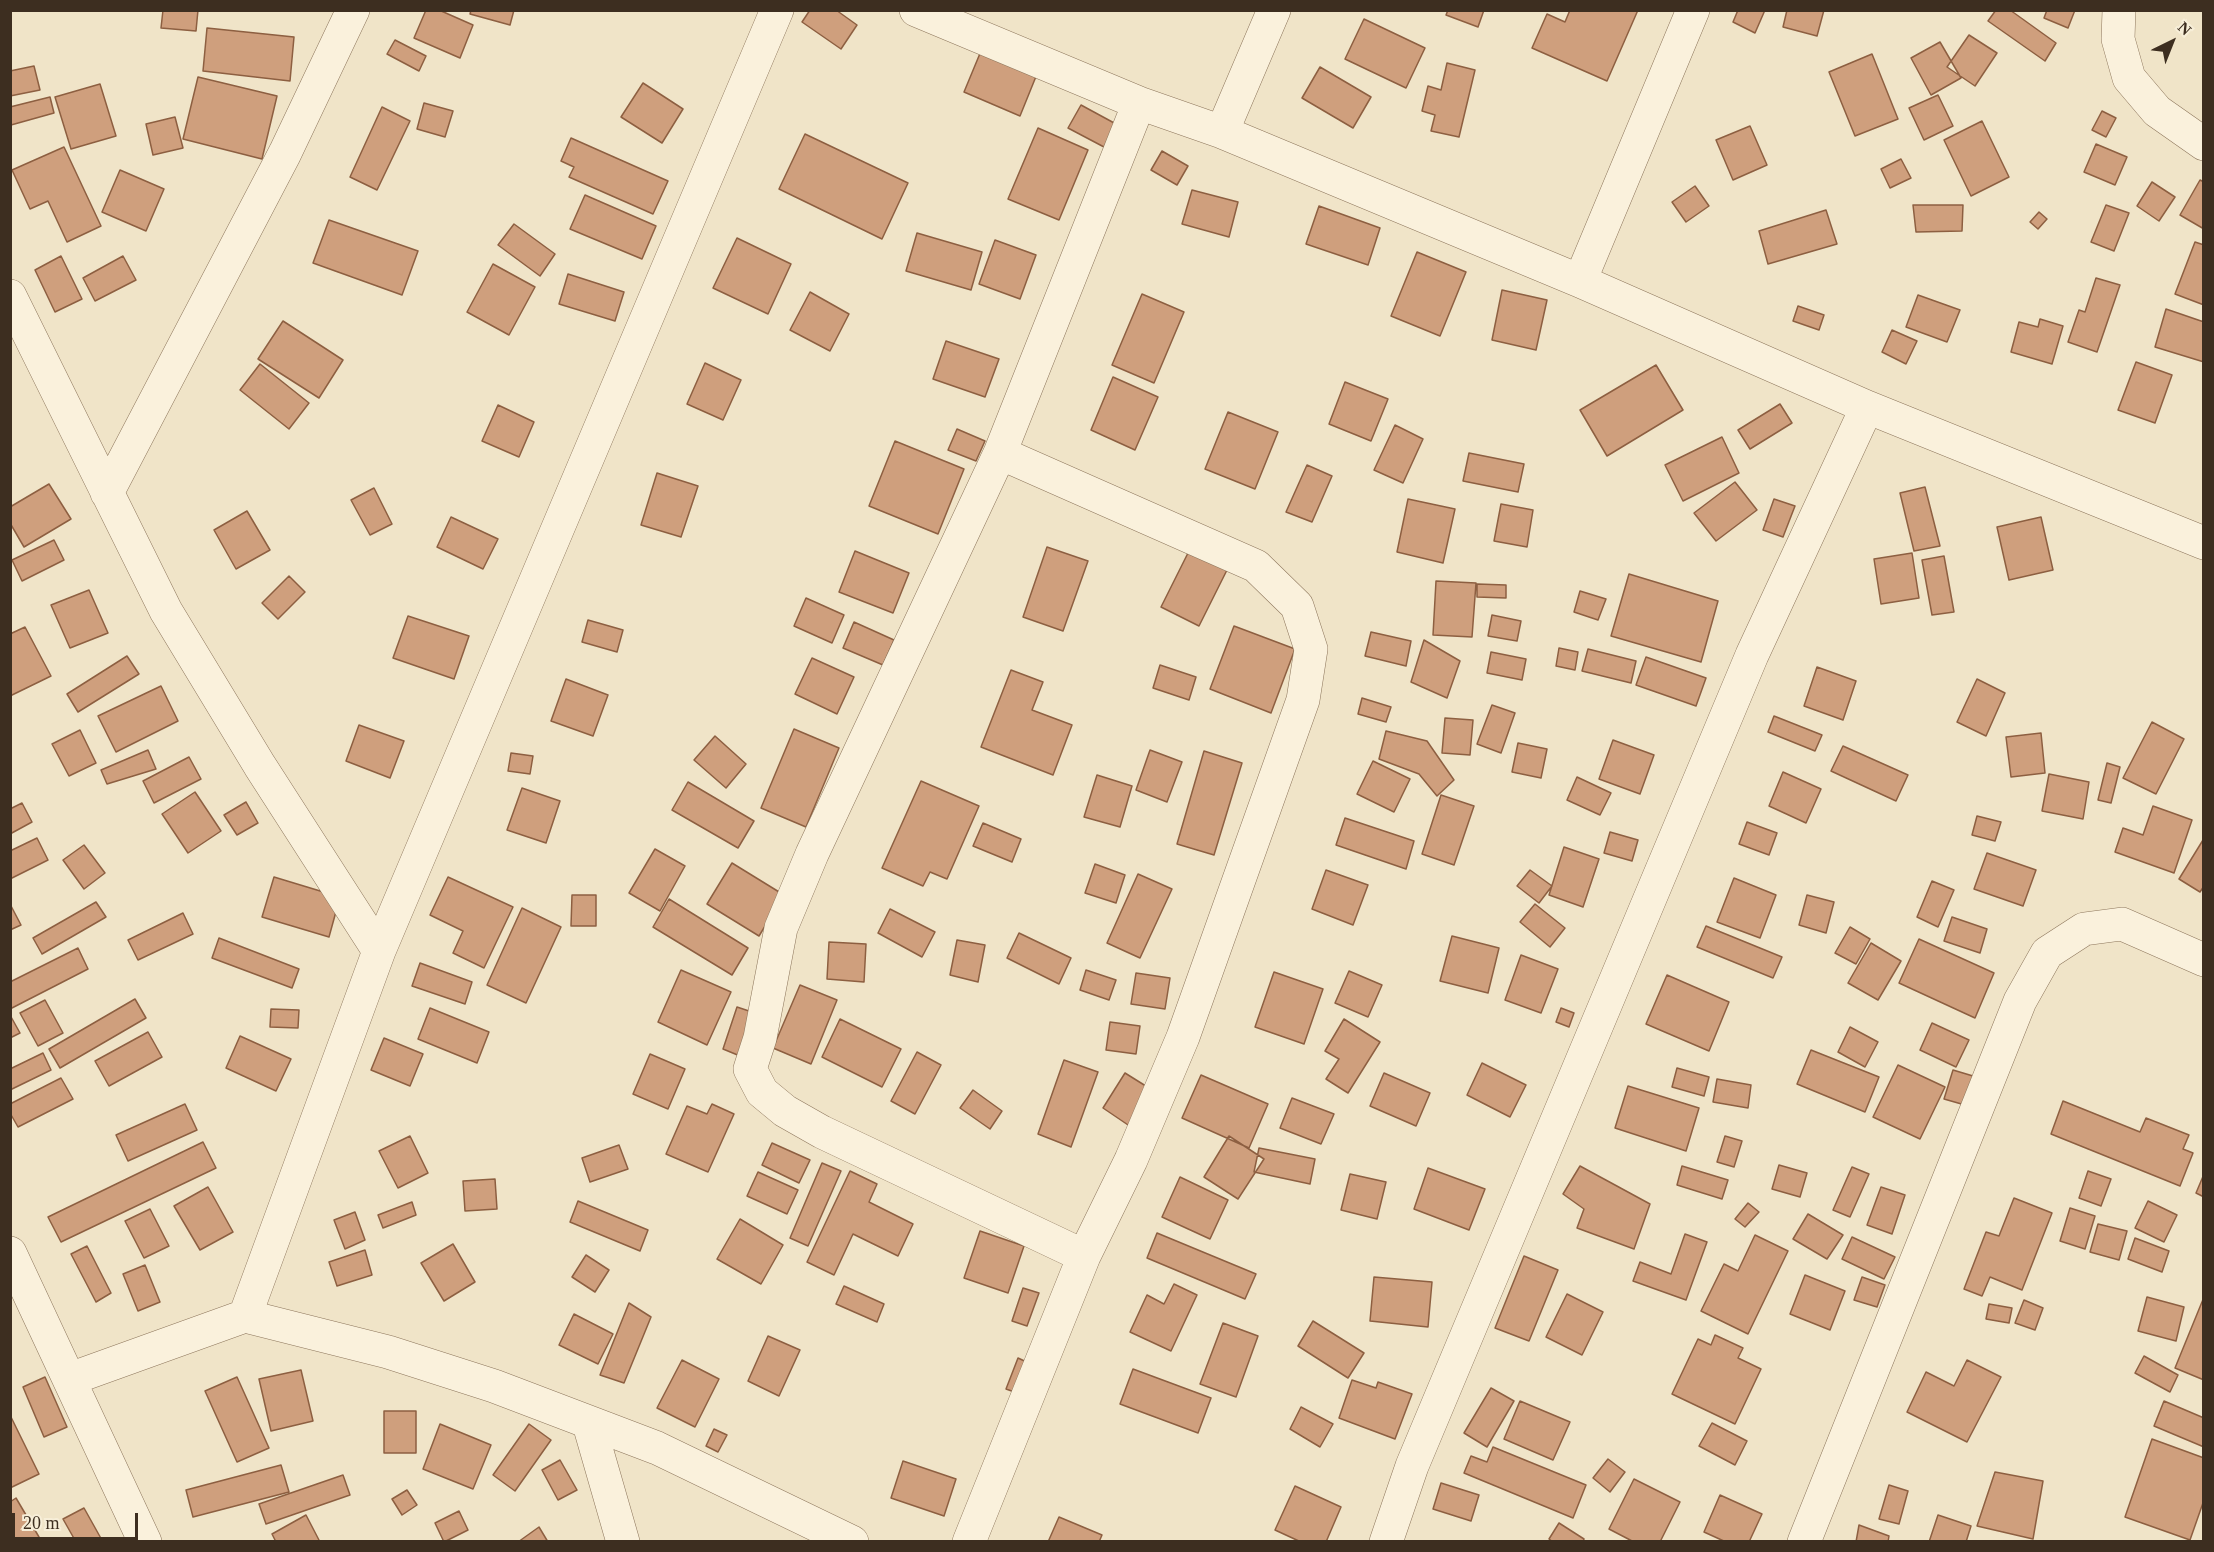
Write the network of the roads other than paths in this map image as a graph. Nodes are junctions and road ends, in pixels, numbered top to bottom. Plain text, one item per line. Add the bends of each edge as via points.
1 (353, 10) edge
2 (777, 10) edge
3 (916, 10) edge
4 (1274, 10) edge
5 (1693, 10) edge
6 (2120, 10) edge
7 (1139, 103) junction
8 (1222, 132) junction
9 (2204, 144) edge
10 (1580, 280) junction
11 (10, 296) edge
12 (1867, 407) junction
13 (1000, 453) junction
14 (107, 493) junction
15 (2204, 543) edge
16 (379, 951) junction
17 (2204, 960) edge
18 (10, 1253) edge
19 (1084, 1256) junction
20 (245, 1316) junction
21 (70, 1379) junction
22 (589, 1424) junction
23 (145, 1542) edge
24 (623, 1542) edge
25 (852, 1542) edge
26 (969, 1542) edge
27 (1386, 1542) edge
28 (1804, 1542) edge

1 - 14 street via 285,153
2 - 16 street
3 - 7 street
4 - 8 street
5 - 10 street
6 - 9 street via 2118,39 2129,78 2157,111
7 - 8 street
7 - 13 street
8 - 10 street
10 - 12 street
11 - 14 street
12 - 15 street
12 - 27 street via 1752,655 1412,1466
13 - 19 street via 1256,566 1297,606 1311,649 1303,700 1183,1037 1131,1160
13 - 19 street via 781,928 750,1070 762,1092 785,1111 822,1132
14 - 16 street via 166,611
16 - 20 street
17 - 28 street via 2122,924 2084,929 2047,953 2020,1001
18 - 21 street
19 - 26 street
20 - 21 street
20 - 22 street via 388,1352 494,1386
21 - 23 street
22 - 24 street
22 - 25 street via 657,1448

